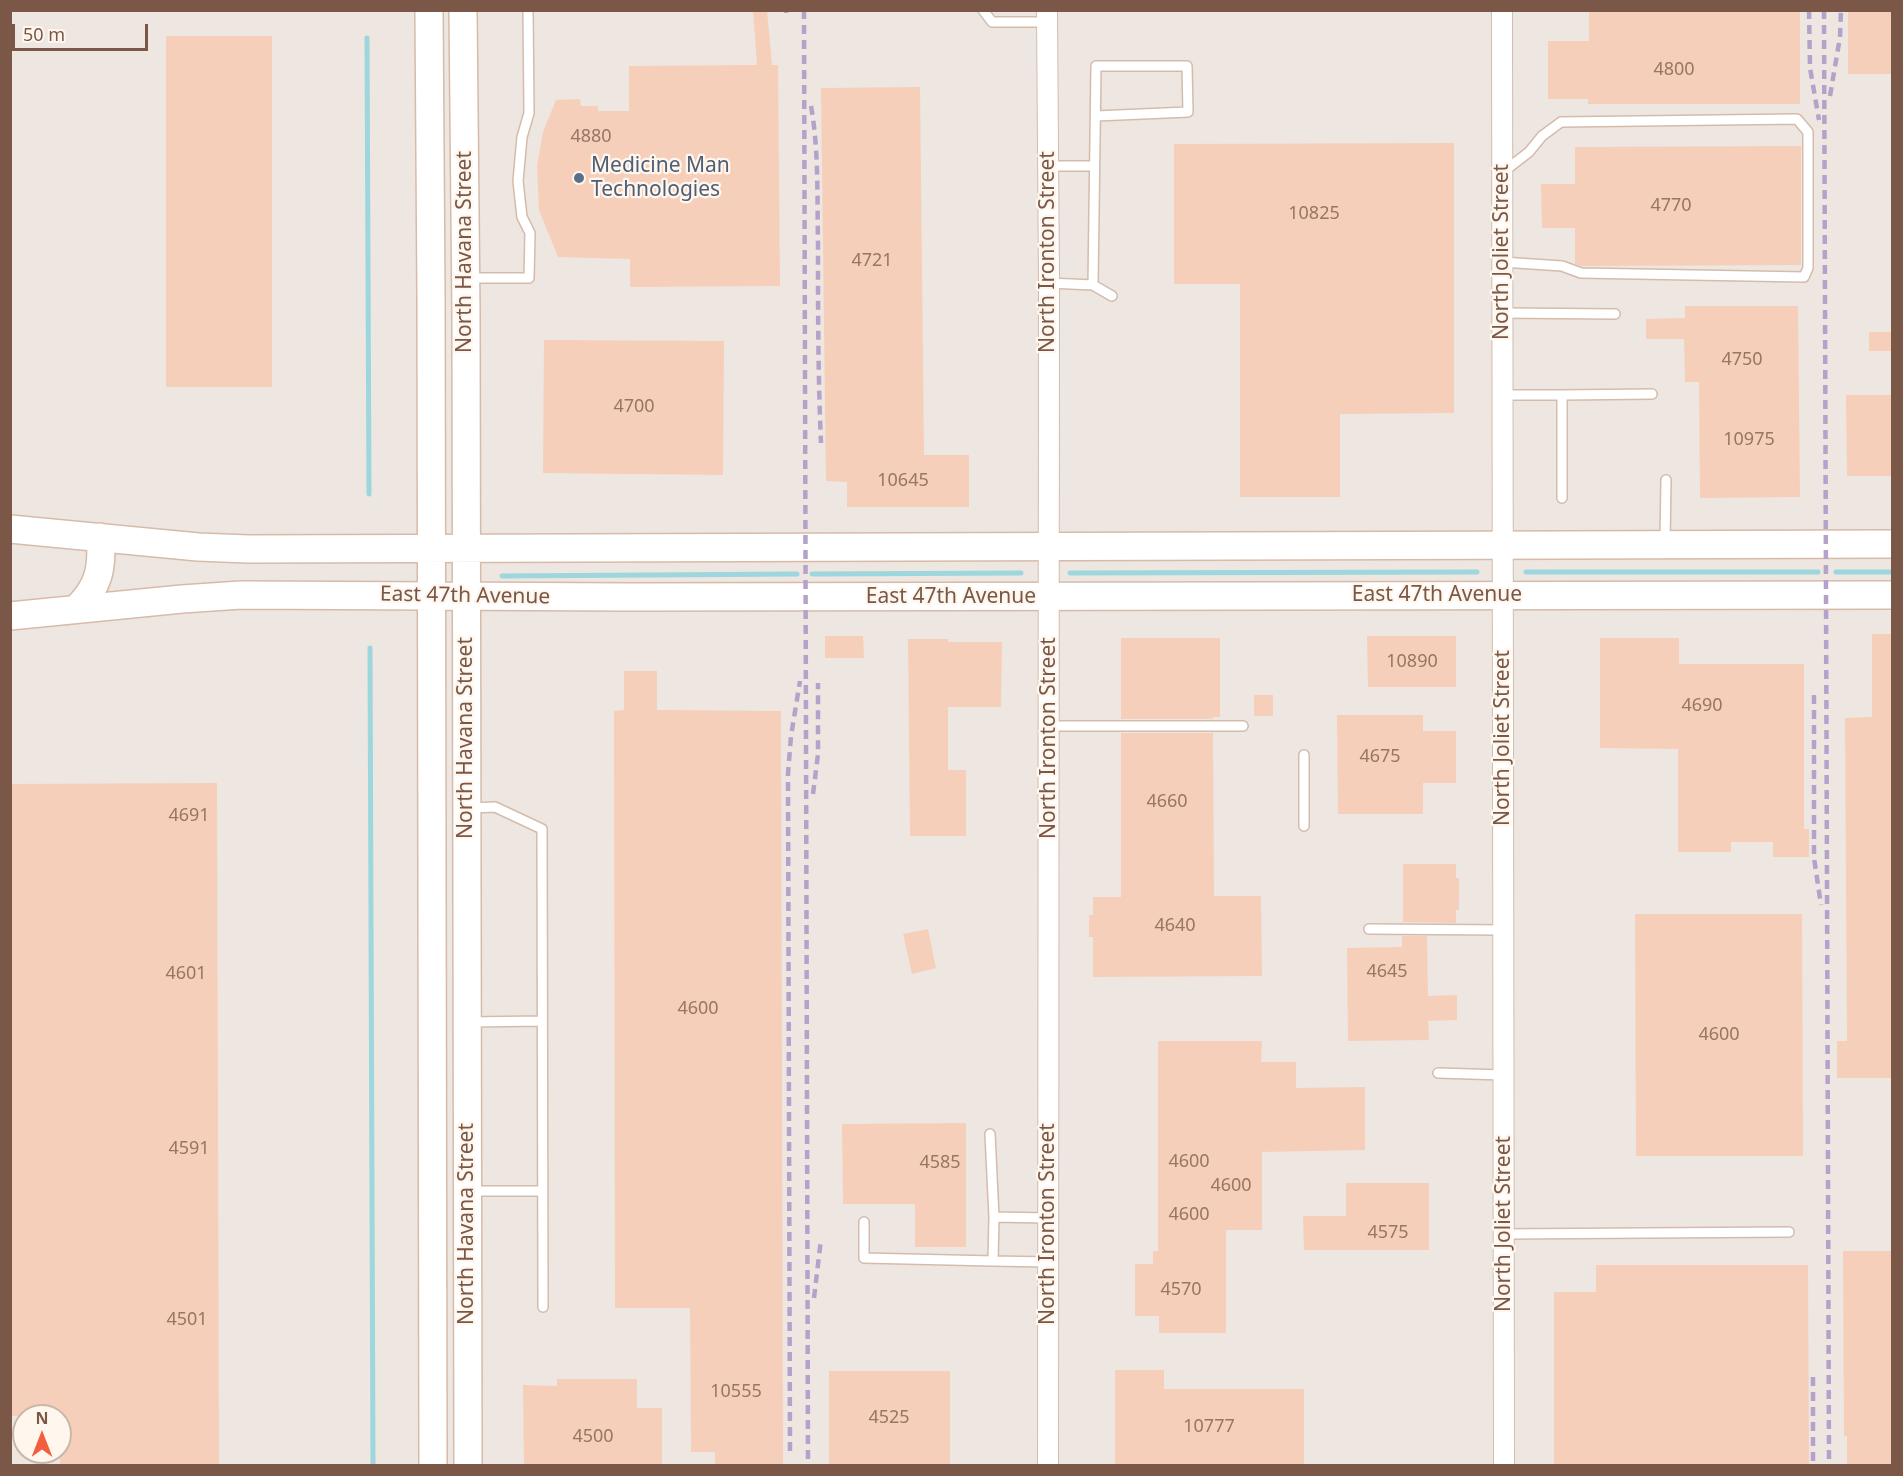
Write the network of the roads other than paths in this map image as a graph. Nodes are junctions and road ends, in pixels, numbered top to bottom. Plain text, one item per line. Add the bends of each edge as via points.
1 (429, 10) edge
2 (463, 10) edge
3 (528, 10) edge
4 (983, 10) edge
5 (1502, 10) edge
6 (1047, 16) edge
7 (1096, 116) junction
8 (1047, 166) junction
9 (1093, 166) junction
10 (1503, 172) junction
11 (1502, 262) junction
12 (466, 278) junction
13 (1049, 283) junction
14 (1093, 285) junction
15 (1112, 296) dead end
16 (1502, 313) junction
17 (1615, 314) dead end
18 (1652, 394) dead end
19 (1502, 395) junction
20 (1562, 395) junction
21 (1666, 480) dead end
22 (1562, 498) dead end
23 (10, 529) edge
24 (100, 537) junction
25 (1502, 544) junction
26 (1665, 544) junction
27 (1893, 544) edge
28 (1049, 546) junction
29 (430, 548) junction
30 (466, 548) junction
31 (431, 595) junction
32 (1502, 595) junction
33 (1893, 595) edge
34 (465, 597) junction
35 (1049, 597) junction
36 (76, 609) junction
37 (10, 616) edge
38 (1049, 726) junction
39 (1243, 726) dead end
40 (1304, 755) dead end
41 (466, 808) junction
42 (1304, 826) dead end
43 (1370, 929) dead end
44 (1503, 930) junction
45 (543, 1021) junction
46 (467, 1022) junction
47 (1438, 1073) dead end
48 (1503, 1075) junction
49 (990, 1134) dead end
50 (468, 1191) junction
51 (543, 1191) junction
52 (994, 1217) junction
53 (1048, 1218) junction
54 (864, 1222) dead end
55 (1789, 1232) dead end
56 (1504, 1234) junction
57 (993, 1261) junction
58 (1048, 1262) junction
59 (543, 1307) dead end
60 (433, 1466) edge
61 (468, 1466) edge
62 (1048, 1466) edge
63 (1504, 1466) edge

1 - 29 main road, North Havana Street
2 - 12 main road, North Havana Street
3 - 12 lane via 529,113 522,137 518,181 522,217 530,233 529,278
4 - 6 lane via 992,22
5 - 10 street, North Joliet Street
6 - 8 street, North Ironton Street
7 - 7 lane via 1188,112 1187,66 1096,66
7 - 9 lane
8 - 9 lane
8 - 13 street, North Ironton Street
9 - 14 lane
10 - 11 street, North Joliet Street
10 - 11 lane via 1561,122 1797,119 1808,132 1808,268 1804,277 1581,273 1562,266
11 - 16 street, North Joliet Street
12 - 30 main road, North Havana Street
13 - 14 lane
13 - 28 street, North Ironton Street
14 - 15 lane
16 - 17 lane
16 - 19 street, North Joliet Street
18 - 20 lane
19 - 20 lane
19 - 25 street, North Joliet Street
20 - 22 lane
21 - 26 lane
23 - 24 main road
24 - 29 main road via 224,549
24 - 36 main road via 98,577
25 - 26 main road
25 - 28 main road
25 - 32 street, North Joliet Street
26 - 27 main road
28 - 30 main road
28 - 35 street, North Ironton Street
29 - 30 main road
29 - 31 main road, North Havana Street
30 - 34 main road, North Havana Street
31 - 34 main road, East 47th Avenue
31 - 36 main road, East 47th Avenue via 231,596
31 - 60 main road, North Havana Street
32 - 33 main road, East 47th Avenue
32 - 35 main road, East 47th Avenue
32 - 44 street, North Joliet Street
34 - 35 main road, East 47th Avenue
34 - 41 main road, North Havana Street
35 - 38 street, North Ironton Street
36 - 37 main road, East 47th Avenue
38 - 39 lane
38 - 53 street, North Ironton Street
40 - 42 lane
41 - 45 lane via 495,807 542,829
41 - 46 main road, North Havana Street
43 - 44 lane
44 - 48 street, North Joliet Street
45 - 46 lane
45 - 51 lane
46 - 50 main road, North Havana Street
47 - 48 lane
48 - 56 street, North Joliet Street
49 - 52 lane
50 - 51 lane
50 - 61 main road, North Havana Street
51 - 59 lane
52 - 53 lane
52 - 57 lane
53 - 58 street, North Ironton Street
54 - 57 lane via 864,1258
55 - 56 lane
56 - 63 street, North Joliet Street
57 - 58 lane
58 - 62 street, North Ironton Street

